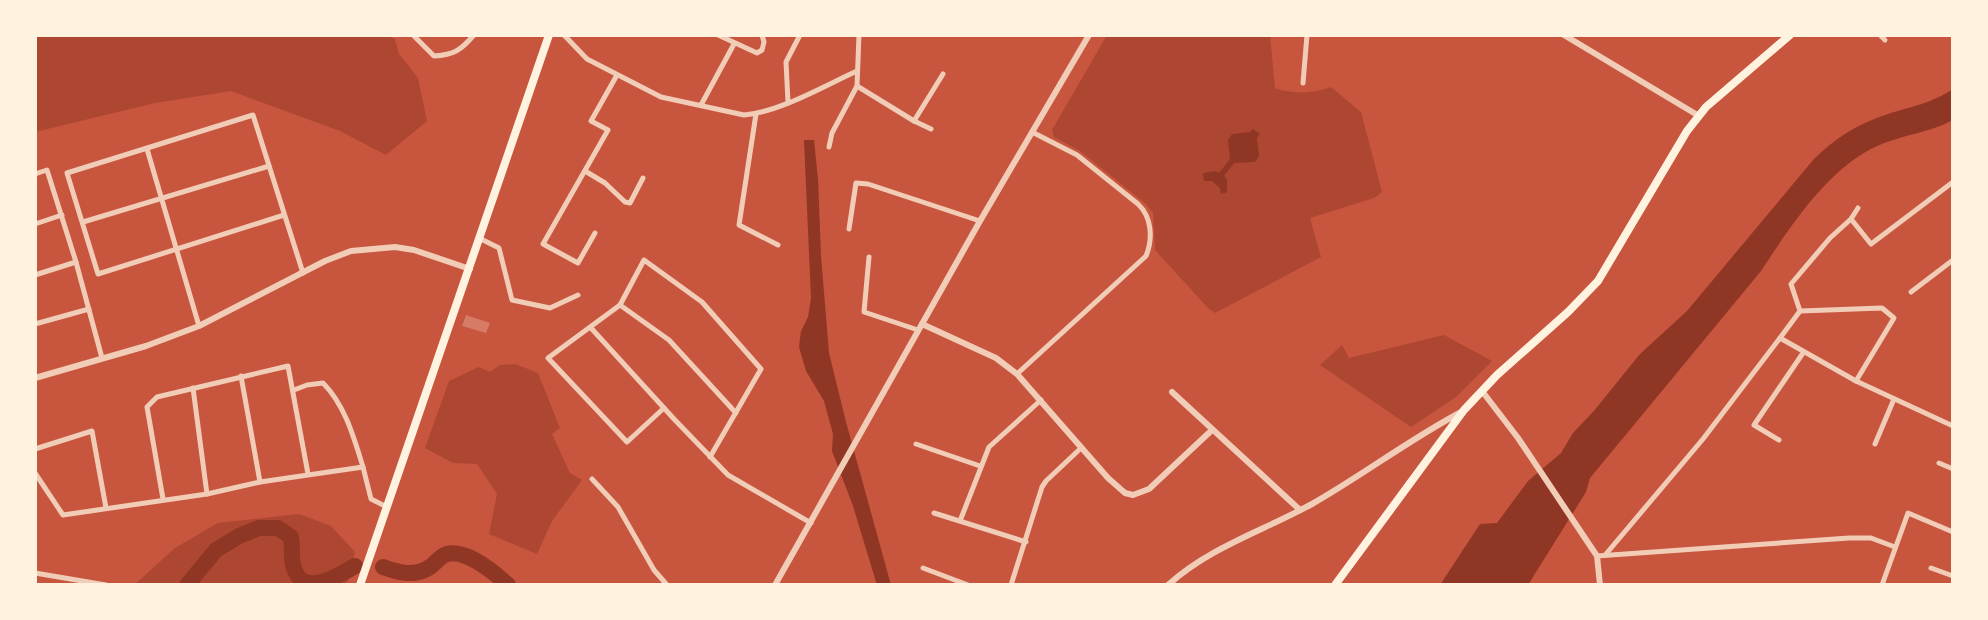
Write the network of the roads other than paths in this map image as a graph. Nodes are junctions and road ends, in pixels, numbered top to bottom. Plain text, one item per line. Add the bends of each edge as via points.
1 (414, 35) edge
2 (474, 35) edge
3 (549, 35) edge
4 (564, 35) edge
5 (719, 35) edge
6 (762, 35) edge
7 (800, 35) edge
8 (859, 35) edge
9 (1089, 35) edge
10 (1307, 35) edge
11 (1564, 35) edge
12 (1773, 35) edge
13 (1790, 35) edge
14 (734, 44) junction
15 (1782, 44) junction
16 (857, 71) junction
17 (943, 74) dead end
18 (617, 75) junction
19 (1303, 83) dead end
20 (857, 86) junction
21 (788, 102) junction
22 (701, 105) junction
23 (756, 114) junction
24 (1699, 116) junction
25 (914, 121) junction
26 (932, 129) dead end
27 (1032, 132) junction
28 (829, 147) dead end
29 (147, 149) junction
30 (269, 166) junction
31 (585, 171) junction
32 (35, 174) edge
33 (643, 178) dead end
34 (1953, 182) edge
35 (162, 199) junction
36 (1858, 208) dead end
37 (62, 215) junction
38 (284, 215) junction
39 (1851, 219) junction
40 (980, 221) junction
41 (83, 222) junction
42 (35, 224) edge
43 (849, 229) dead end
44 (595, 233) dead end
45 (481, 239) junction
46 (778, 245) dead end
47 (176, 249) junction
48 (869, 257) dead end
49 (1953, 260) edge
50 (76, 262) junction
51 (470, 269) junction
52 (303, 273) junction
53 (35, 275) edge
54 (1911, 292) dead end
55 (578, 295) dead end
56 (620, 305) junction
57 (89, 309) junction
58 (1800, 312) junction
59 (35, 324) edge
60 (199, 326) junction
61 (920, 327) junction
62 (591, 328) junction
63 (1780, 338) junction
64 (1803, 353) junction
65 (103, 358) junction
66 (1017, 374) junction
67 (241, 376) junction
68 (35, 378) edge
69 (1856, 381) junction
70 (193, 388) junction
71 (294, 390) junction
72 (1482, 391) junction
73 (1172, 392) dead end
74 (1894, 399) junction
75 (1041, 400) junction
76 (664, 408) junction
77 (1464, 410) junction
78 (736, 413) junction
79 (1953, 426) edge
80 (1212, 430) junction
81 (1779, 440) dead end
82 (916, 444) dead end
83 (1875, 444) dead end
84 (1081, 447) junction
85 (35, 449) edge
86 (710, 457) junction
87 (1939, 463) dead end
88 (980, 466) junction
89 (363, 467) junction
90 (1953, 469) edge
91 (35, 473) edge
92 (308, 474) junction
93 (593, 479) dead end
94 (260, 482) junction
95 (206, 494) junction
96 (163, 499) junction
97 (387, 507) junction
98 (106, 508) junction
99 (1300, 510) junction
100 (934, 513) dead end
101 (960, 521) junction
102 (811, 523) junction
103 (1953, 532) edge
104 (1026, 542) junction
105 (1895, 547) junction
106 (1606, 554) junction
107 (1597, 556) junction
108 (923, 568) dead end
109 (1931, 568) dead end
110 (35, 573) edge
111 (1953, 576) edge
112 (66, 582) edge
113 (106, 585) edge
114 (360, 585) edge
115 (667, 585) edge
116 (775, 585) edge
117 (968, 585) edge
118 (1011, 585) edge
119 (1168, 585) edge
120 (1335, 585) edge
121 (1599, 585) edge
122 (1882, 585) edge

1 - 2 street via 434,57 460,51
3 - 45 highway
4 - 18 street via 587,59
5 - 14 street
6 - 14 street via 762,50 757,53
7 - 21 street via 786,62
8 - 16 street
9 - 27 street
10 - 19 street
11 - 24 street
12 - 15 street
13 - 15 highway
14 - 22 street
15 - 24 highway via 1719,94
16 - 20 street
16 - 21 street
17 - 25 street
18 - 22 street via 661,97
18 - 31 street via 591,121 608,130
20 - 25 street
20 - 28 street
21 - 23 street
22 - 23 street
23 - 46 street via 738,225
24 - 72 highway via 1598,281
25 - 26 street
27 - 40 street
27 - 66 street via 1077,155 1138,204 1150,228 1146,256
29 - 30 street via 253,116
29 - 35 street
29 - 41 street via 67,173
30 - 35 street
30 - 38 street
31 - 33 street via 630,204
31 - 44 street via 543,244 578,264
32 - 37 street via 47,170
34 - 39 street via 1871,244
35 - 41 street
35 - 47 street
36 - 39 street
37 - 42 street
37 - 50 street
38 - 47 street
38 - 52 street
39 - 58 street via 1791,284
40 - 43 street via 856,183
40 - 61 street
41 - 47 street via 99,274
45 - 51 highway
45 - 55 street via 499,248 512,300 550,308
47 - 60 street
48 - 61 street via 864,312
49 - 54 street
50 - 53 street
50 - 57 street
51 - 52 street via 414,250 383,247 351,251
51 - 97 highway
52 - 60 street
56 - 62 street
56 - 78 street via 669,340
56 - 78 street via 644,260 702,302 761,369
57 - 59 street
57 - 65 street
58 - 63 street
58 - 69 street via 1882,308 1894,318
60 - 65 street
61 - 66 street via 996,358
61 - 102 street
62 - 76 street
62 - 76 street via 548,358 627,442
63 - 64 street
63 - 106 street
64 - 69 street
64 - 81 street via 1754,425
65 - 68 street
66 - 75 street
67 - 70 street
67 - 71 street via 288,366
67 - 94 street
69 - 74 street
70 - 95 street
70 - 96 street via 157,397 148,407
71 - 89 street via 323,383 353,433
71 - 92 street
72 - 77 highway
72 - 107 street
73 - 80 street
74 - 79 street
74 - 83 street
75 - 84 street
75 - 88 street via 989,447
76 - 86 street
77 - 99 street
77 - 120 highway
78 - 86 street
80 - 84 street via 1149,489 1133,495 1117,487
80 - 99 street
82 - 88 street
84 - 104 street via 1046,481
85 - 98 street via 92,431
86 - 102 street via 728,475
87 - 90 street
88 - 101 street
89 - 92 street
89 - 97 street via 371,499
91 - 98 street via 63,515
92 - 94 street
93 - 115 street via 618,508 653,570
94 - 95 street
95 - 96 street
96 - 98 street
97 - 114 highway
99 - 119 street via 1212,553
100 - 101 street
101 - 104 street
102 - 116 street
103 - 105 street via 1908,513
104 - 118 street
105 - 106 street via 1860,538
105 - 122 street
106 - 107 street
107 - 121 street
108 - 117 street
109 - 111 street
110 - 112 street
112 - 113 street

